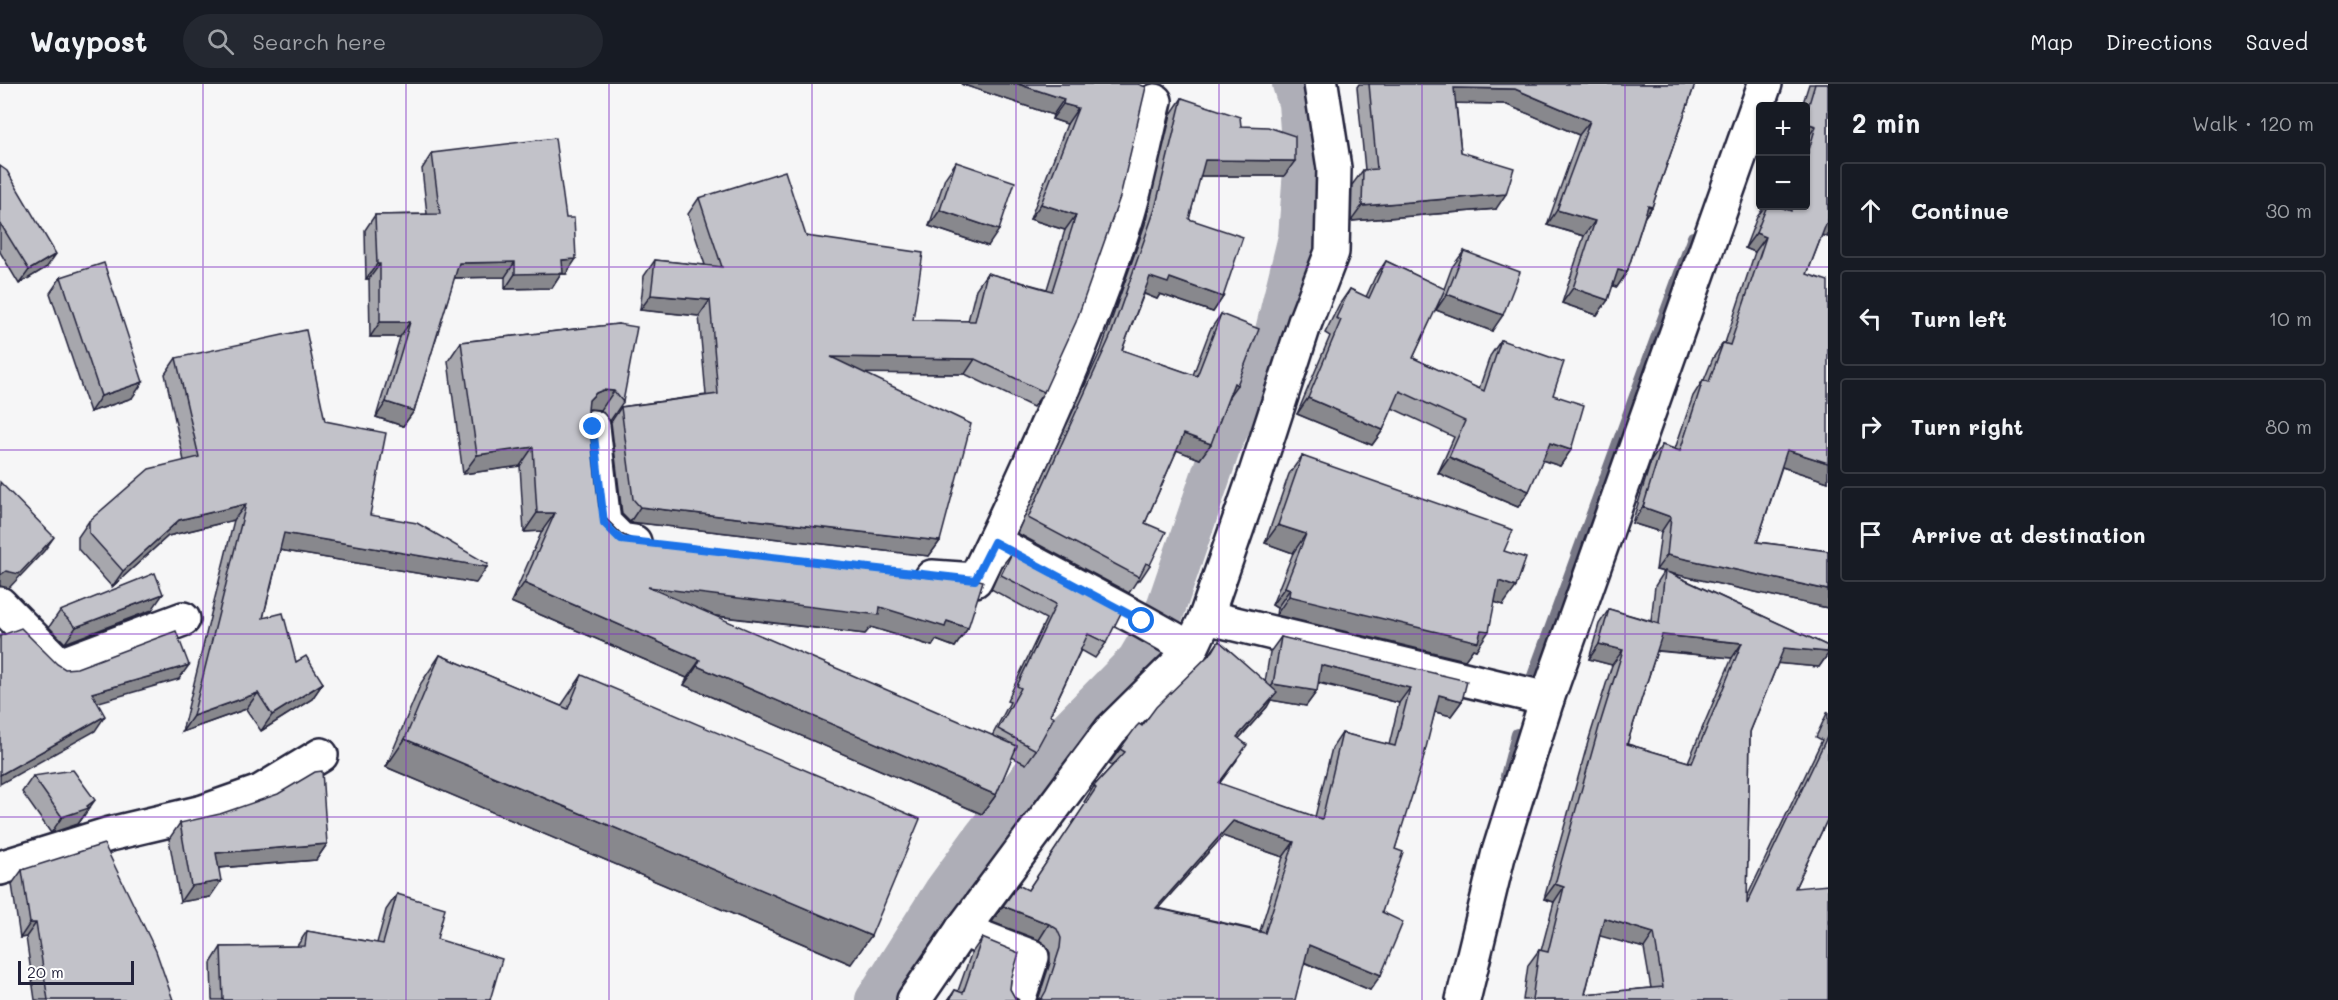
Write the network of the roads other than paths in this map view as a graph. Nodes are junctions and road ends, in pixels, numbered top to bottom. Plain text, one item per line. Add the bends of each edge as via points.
1 (1321, 84) edge
2 (1765, 84) edge
3 (1155, 101) dead end
4 (593, 427) dead end
5 (994, 542) junction
6 (668, 546) edge
7 (904, 573) edge
8 (0, 604) edge
9 (1206, 617) junction
10 (183, 619) dead end
11 (1181, 646) junction
12 (1547, 699) junction
13 (321, 755) dead end
14 (0, 868) edge
15 (962, 930) junction
16 (914, 1000) edge
17 (1018, 1000) edge
18 (1463, 1000) edge

1 - 9 street via 1334,168 1332,252
2 - 12 street
3 - 5 street via 1127,218 1083,344
4 - 6 street via 604,523 621,540
5 - 7 street via 975,580
5 - 11 street
8 - 10 street via 60,665
9 - 11 street
9 - 12 street
11 - 15 street via 1111,730
12 - 18 street via 1499,852
13 - 14 street via 260,792
15 - 16 street
15 - 17 street via 1032,957

